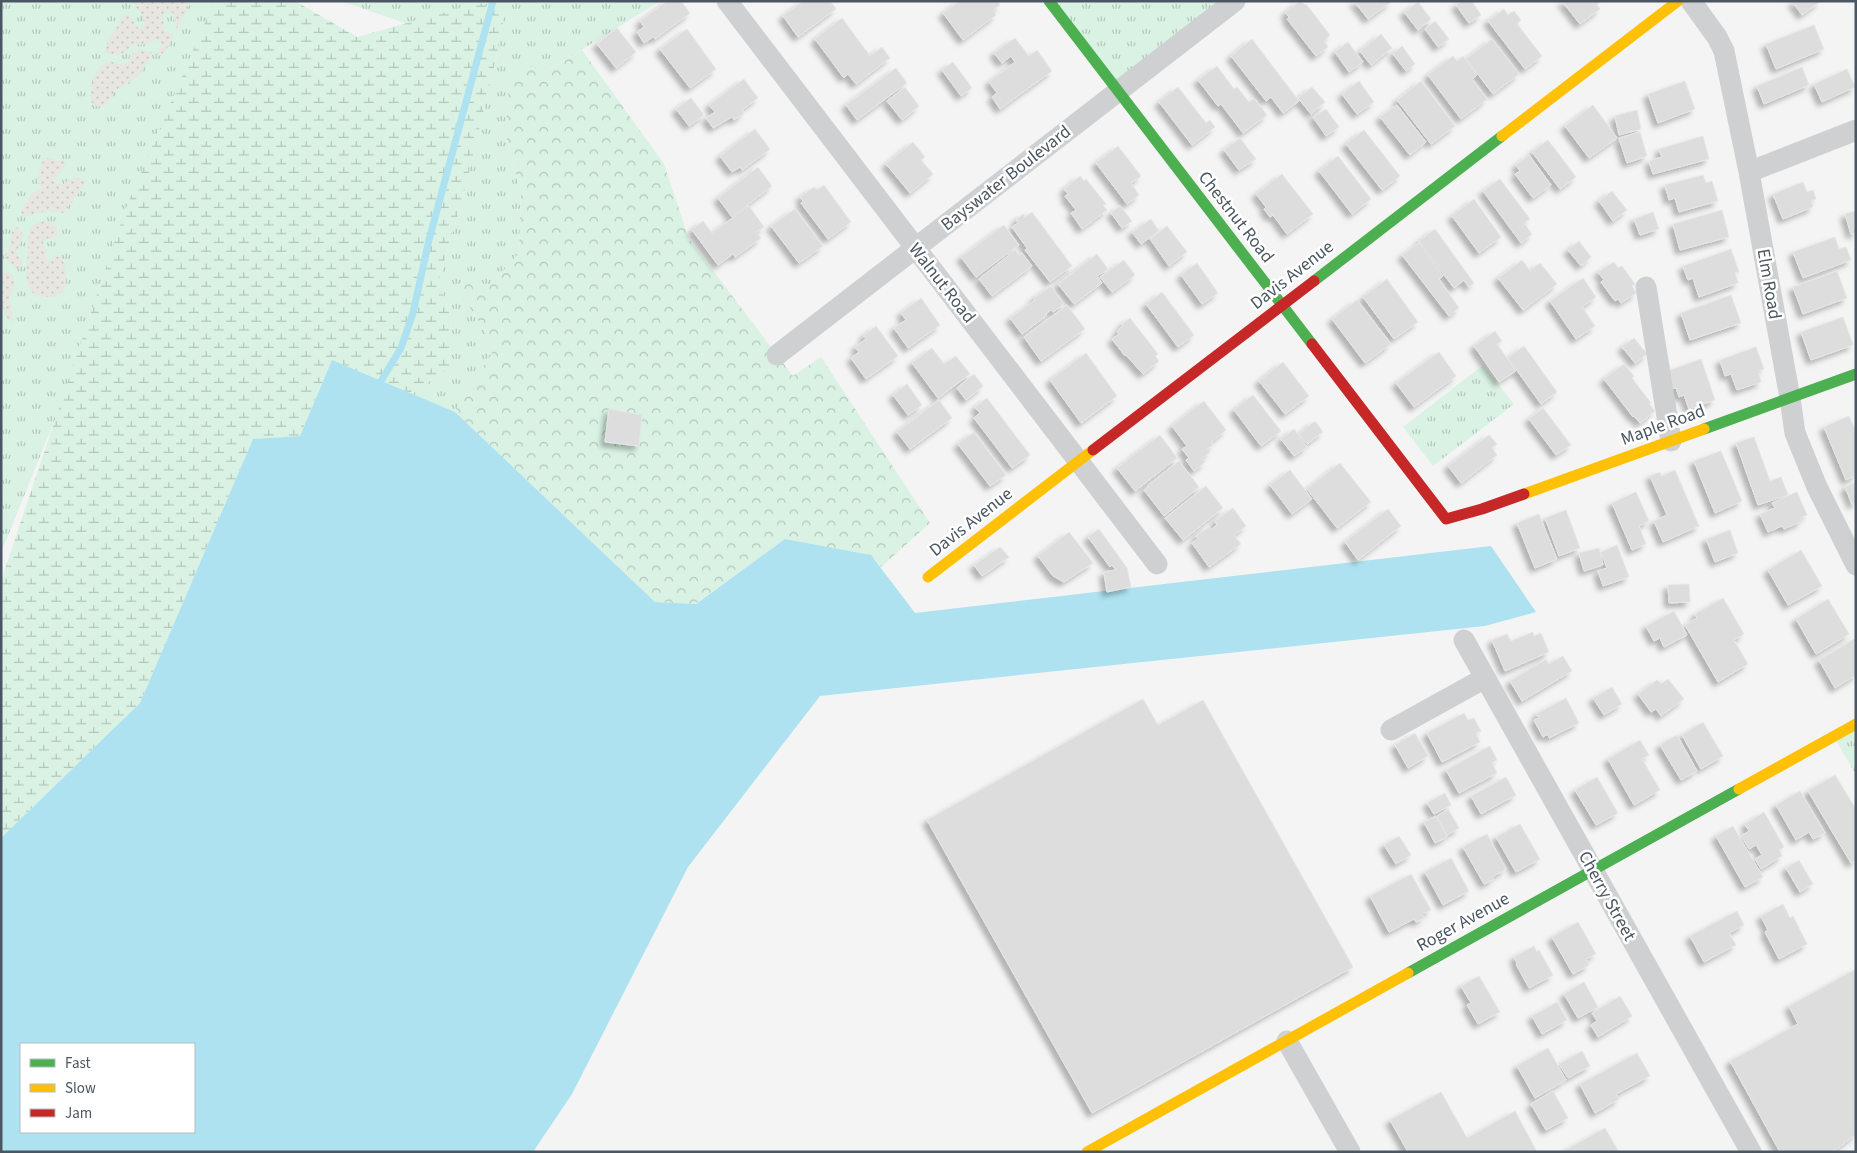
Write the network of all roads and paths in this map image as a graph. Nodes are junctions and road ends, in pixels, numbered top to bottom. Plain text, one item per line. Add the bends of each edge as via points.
1 (727, 1) edge
2 (1048, 1) edge
3 (1235, 1) edge
4 (1678, 1) edge
5 (1691, 1) edge
6 (1118, 92) junction
7 (1856, 130) edge
8 (1749, 172) junction
9 (915, 248) junction
10 (1646, 288) dead end
11 (1282, 306) junction
12 (777, 355) dead end
13 (1856, 374) edge
14 (1790, 398) junction
15 (1671, 441) junction
16 (1079, 461) junction
17 (1482, 509) joint
18 (1157, 564) dead end
19 (1856, 565) edge
20 (928, 577) dead end
21 (1464, 640) dead end
22 (1485, 678) junction
23 (1856, 724) edge
24 (1391, 730) dead end
25 (1592, 870) junction
26 (1287, 1041) junction
27 (1087, 1152) edge
28 (1350, 1152) edge
29 (1751, 1152) edge

1 - 9 street, Walnut Road
2 - 6 street, Chestnut Road
3 - 6 street, Bayswater Boulevard
4 - 11 street, Davis Avenue
5 - 8 street, Elm Road via 1724,51
6 - 9 street, Bayswater Boulevard
6 - 11 street, Chestnut Road
7 - 8 street
8 - 14 street, Elm Road
9 - 12 street, Bayswater Boulevard
9 - 16 street, Walnut Road
10 - 15 street
11 - 16 street, Davis Avenue
11 - 17 street, Chestnut Road via 1446,519
13 - 14 street, Maple Road
14 - 15 street, Maple Road
14 - 19 street, Elm Road via 1795,434
15 - 17 street, Maple Road
16 - 18 street, Walnut Road
16 - 20 street, Davis Avenue
21 - 22 street, Cherry Street
22 - 24 street
22 - 25 street, Cherry Street
23 - 25 street, Roger Avenue
25 - 26 street, Roger Avenue
25 - 29 street, Cherry Street
26 - 27 street, Roger Avenue
26 - 28 street

